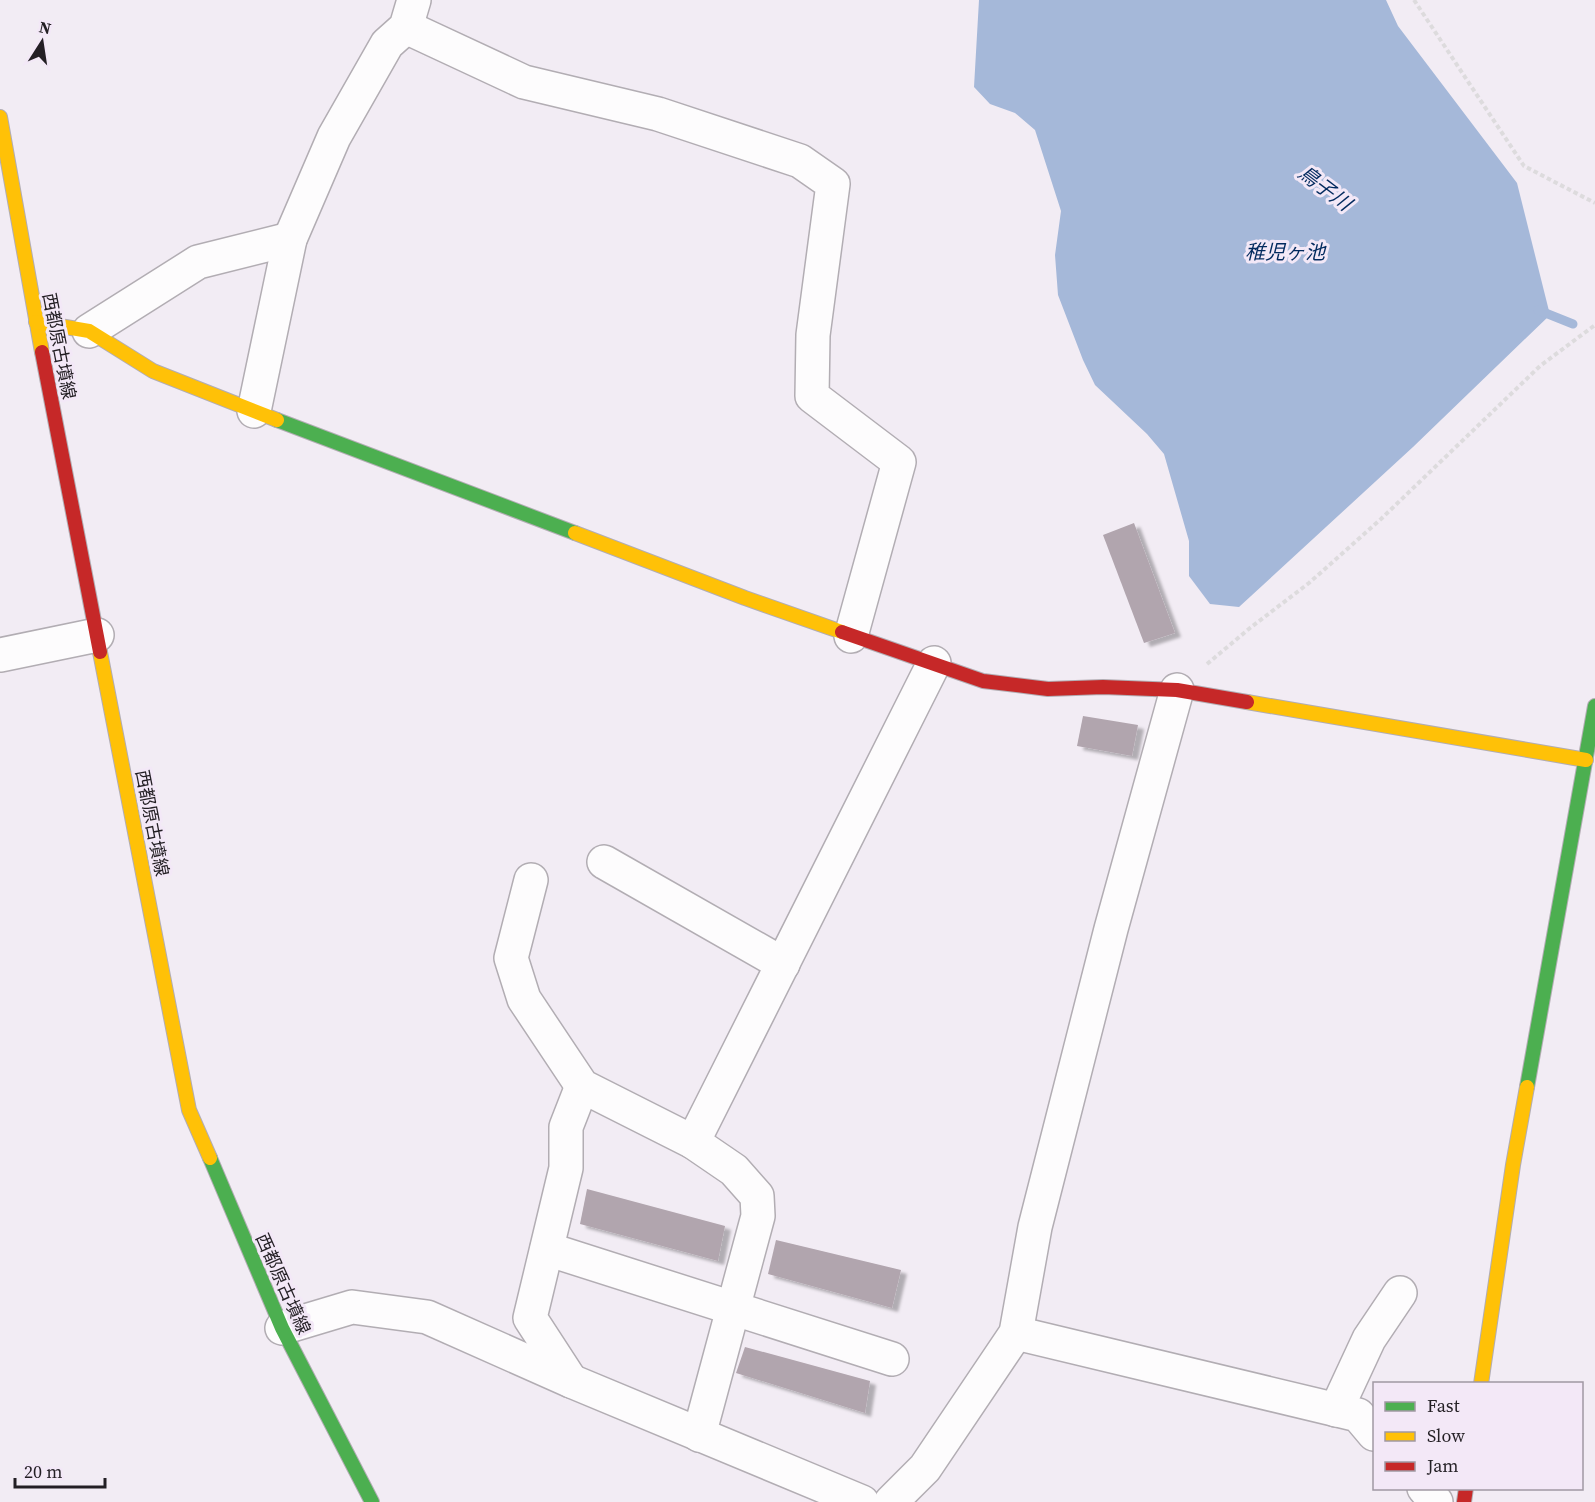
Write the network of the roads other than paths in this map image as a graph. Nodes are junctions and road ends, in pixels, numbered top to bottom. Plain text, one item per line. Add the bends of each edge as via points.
1 (410, 14) edge
2 (0, 117) edge
3 (290, 238) junction
4 (36, 322) junction
5 (88, 331) junction
6 (254, 411) junction
7 (97, 635) junction
8 (851, 636) junction
9 (0, 655) edge
10 (934, 663) junction
11 (1177, 690) junction
12 (1595, 706) edge
13 (1586, 760) junction
14 (604, 862) dead end
15 (531, 880) dead end
16 (783, 964) junction
17 (582, 1086) junction
18 (693, 1142) junction
19 (547, 1249) junction
20 (1400, 1293) dead end
21 (733, 1308) junction
22 (282, 1328) junction
23 (1016, 1333) junction
24 (892, 1359) dead end
25 (571, 1382) junction
26 (1481, 1382) edge
27 (1336, 1410) junction
28 (1373, 1433) edge
29 (699, 1435) junction
30 (1426, 1490) edge
31 (372, 1502) edge
32 (862, 1502) edge
33 (891, 1502) edge
34 (1436, 1502) edge

1 - 3 street via 387,44 334,137
1 - 8 street via 524,82 658,114 747,143 800,161 833,184 813,335 812,396 898,462
2 - 4 street, 西都原古墳線
3 - 5 street via 198,262
3 - 6 street
4 - 5 street
4 - 7 street, 西都原古墳線
5 - 6 street via 153,371
6 - 8 street
7 - 9 street
7 - 22 street, 西都原古墳線 via 189,1110
8 - 10 street
10 - 11 street via 983,681 1048,690
10 - 16 street
11 - 13 street
11 - 23 street via 1035,1227
12 - 13 street
13 - 26 street via 1513,1165
14 - 16 street
15 - 17 street via 511,958 524,999
16 - 18 street
17 - 18 street
17 - 19 street via 566,1127 566,1168
18 - 21 street via 734,1170 757,1196 758,1216
19 - 21 street
19 - 25 street via 530,1318
20 - 27 street via 1370,1339
21 - 24 street
21 - 29 street
22 - 25 street via 352,1307 427,1317
22 - 31 street, 西都原古墳線
23 - 27 street
23 - 33 street via 925,1468
25 - 29 street
27 - 28 street via 1358,1415
29 - 32 street
30 - 34 street

